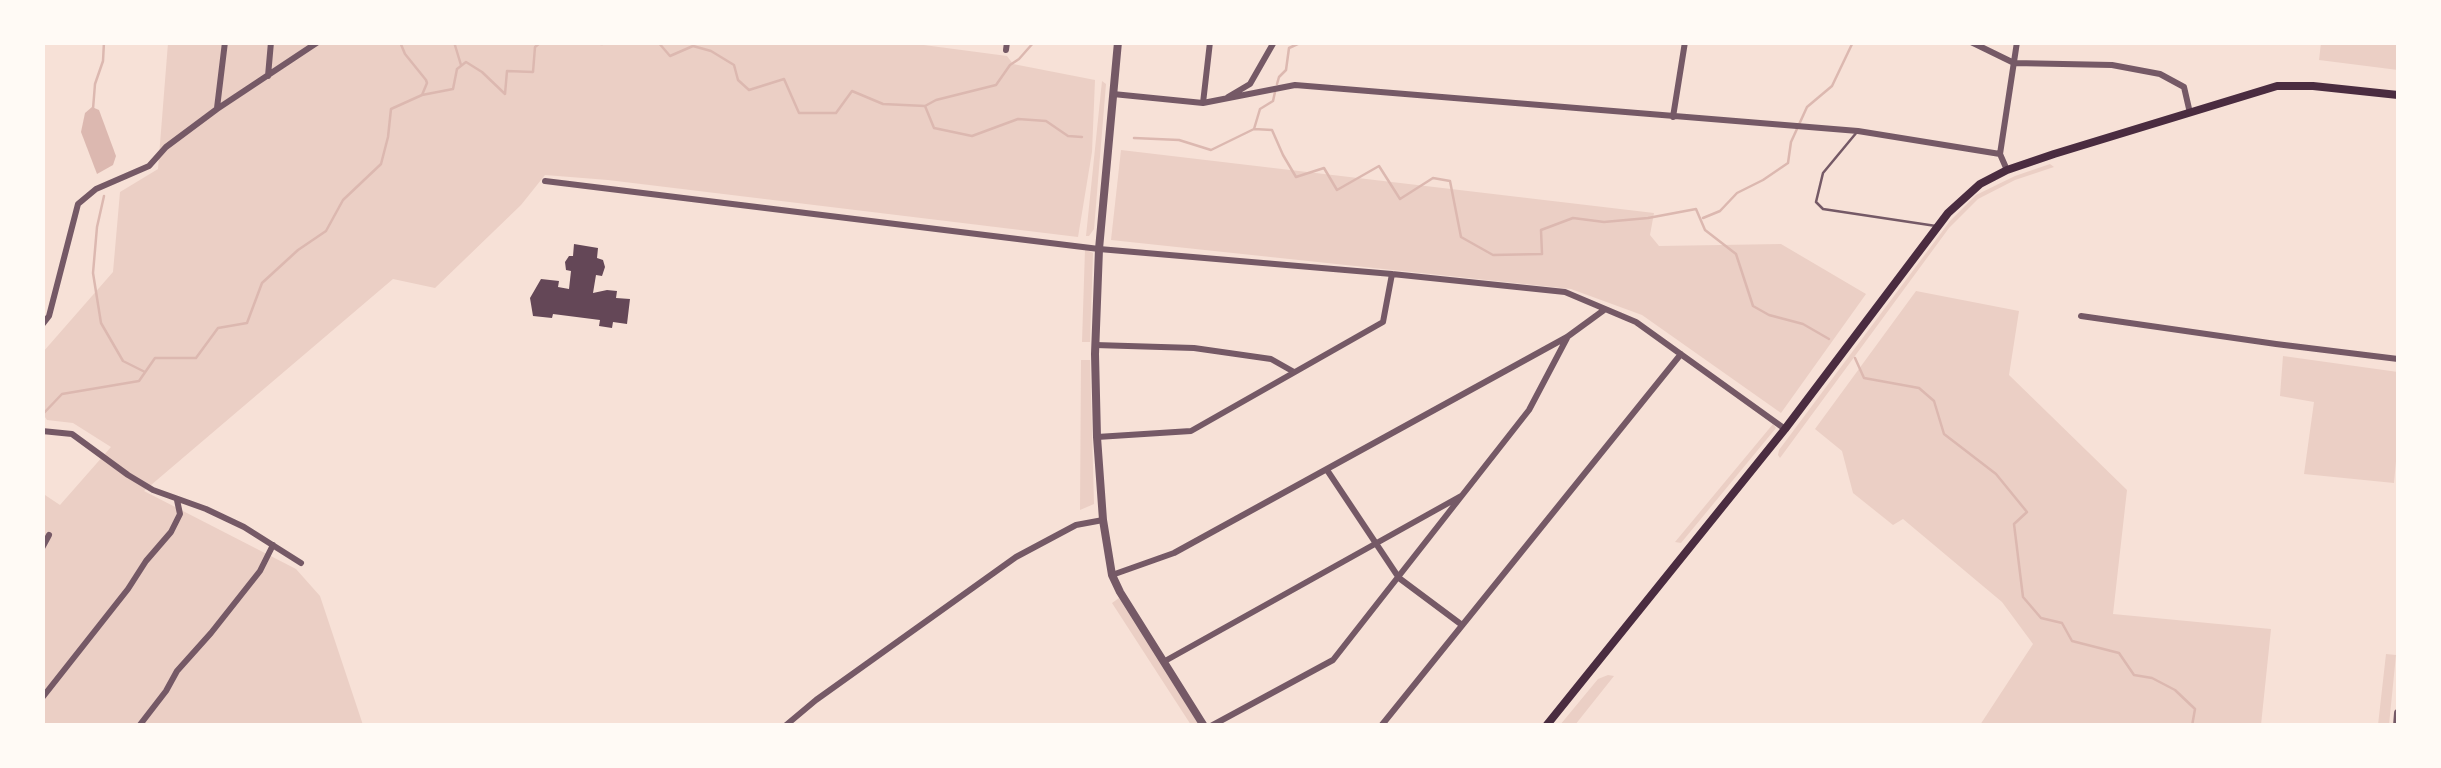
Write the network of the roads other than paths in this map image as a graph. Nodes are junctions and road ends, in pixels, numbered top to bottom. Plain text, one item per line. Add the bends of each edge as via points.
1 (226, 42) edge
2 (272, 42) edge
3 (318, 42) edge
4 (1118, 42) edge
5 (1210, 42) edge
6 (1274, 42) edge
7 (1684, 42) edge
8 (1971, 42) edge
9 (2017, 42) edge
10 (2014, 63) junction
11 (268, 76) junction
12 (1112, 94) junction
13 (2398, 95) edge
14 (1222, 100) junction
15 (1204, 103) junction
16 (216, 109) junction
17 (2190, 113) junction
18 (1674, 117) junction
19 (1858, 131) junction
20 (2000, 154) junction
21 (2007, 170) junction
22 (545, 181) dead end
23 (1937, 226) junction
24 (1100, 250) junction
25 (1392, 274) junction
26 (1604, 310) junction
27 (2080, 316) dead end
28 (42, 325) edge
29 (1567, 337) junction
30 (1095, 345) junction
31 (1681, 354) junction
32 (2398, 359) edge
33 (1294, 372) junction
34 (1785, 429) junction
35 (42, 431) edge
36 (1097, 437) junction
37 (1326, 470) junction
38 (1466, 492) junction
39 (177, 500) junction
40 (1103, 520) junction
41 (49, 535) dead end
42 (274, 544) junction
43 (1375, 544) junction
44 (42, 548) edge
45 (302, 562) dead end
46 (1112, 575) junction
47 (1398, 578) junction
48 (1462, 625) junction
49 (1165, 661) junction
50 (42, 698) edge
51 (2398, 713) edge
52 (139, 726) edge
53 (785, 726) edge
54 (1207, 726) edge
55 (1381, 726) edge
56 (1546, 726) edge
57 (2397, 726) edge

1 - 16 street
2 - 11 street
3 - 11 street
4 - 12 street
5 - 15 street
6 - 14 street via 1250,84
7 - 18 street
8 - 10 street
9 - 10 street
10 - 17 street via 2112,65 2160,74 2184,88
10 - 20 street
11 - 16 street
12 - 15 street
12 - 24 street
13 - 17 main road via 2285,86
14 - 15 street
14 - 18 street via 1295,85
16 - 28 street via 149,166 96,188 78,204
17 - 21 main road
18 - 19 street
19 - 20 street
19 - 23 lane via 1823,173 1816,202 1823,209
20 - 21 street
21 - 23 main road via 1980,184
22 - 24 street
23 - 34 main road
24 - 25 street
24 - 30 street
25 - 26 street via 1564,292
25 - 33 street via 1383,322
26 - 29 street
26 - 31 street via 1636,322
27 - 32 street
29 - 37 street
29 - 38 street via 1529,410
30 - 33 street via 1194,348 1271,359
30 - 36 street
31 - 34 street
31 - 48 street
33 - 36 street via 1191,431
34 - 56 main road
35 - 39 street via 72,434 128,476
36 - 40 street
37 - 43 street
37 - 46 street via 1174,553
38 - 43 street
38 - 47 street
39 - 42 street
39 - 50 street via 180,514 171,532
40 - 46 street
40 - 53 street via 1076,525 1016,558
41 - 44 street
42 - 45 street
42 - 52 street
43 - 47 street
43 - 49 street
46 - 49 street
47 - 48 street
47 - 54 street via 1332,660
48 - 55 street
49 - 54 street
51 - 57 street

